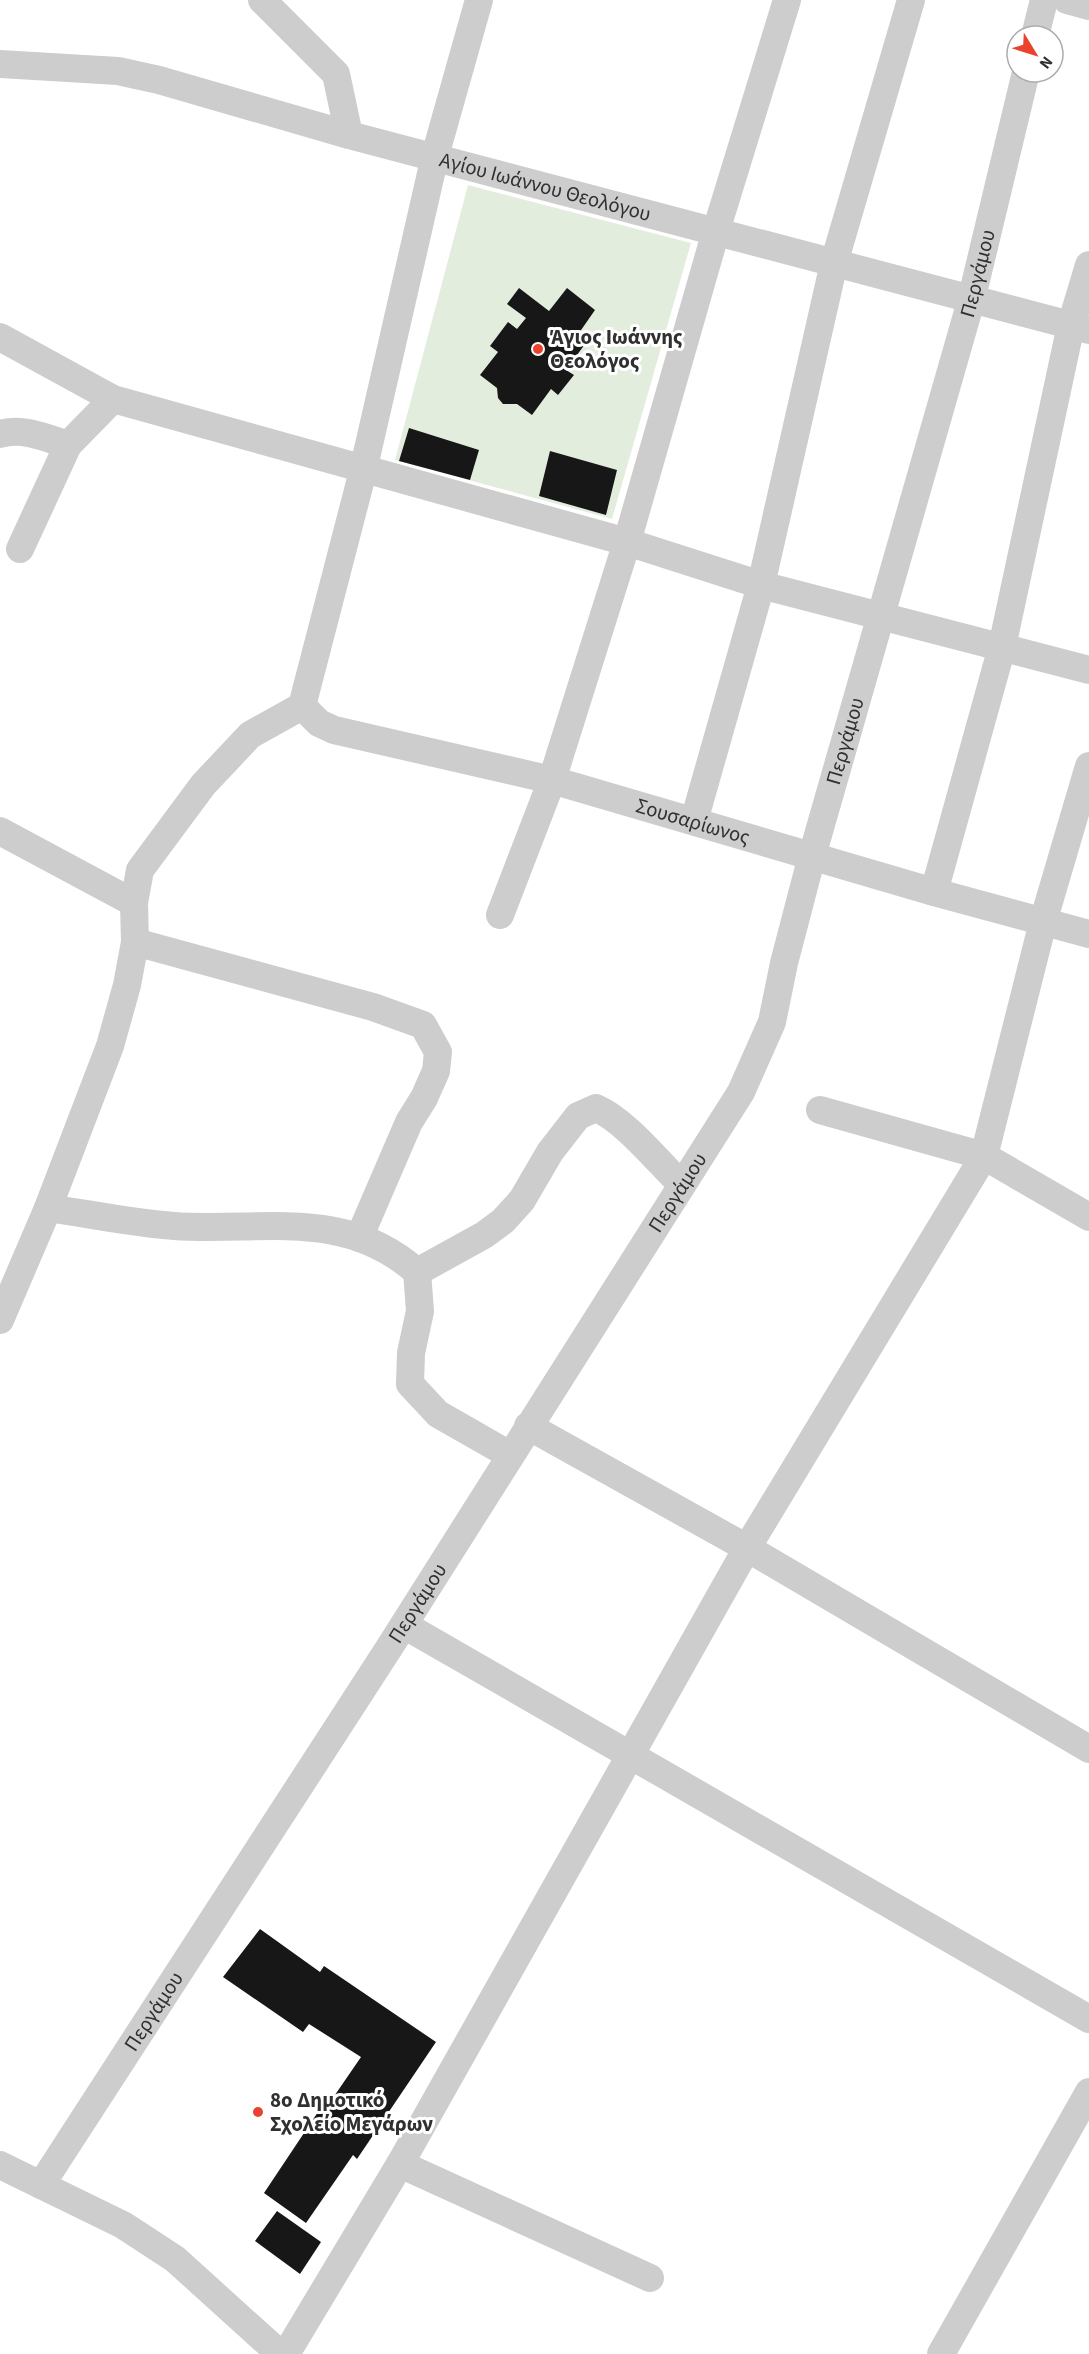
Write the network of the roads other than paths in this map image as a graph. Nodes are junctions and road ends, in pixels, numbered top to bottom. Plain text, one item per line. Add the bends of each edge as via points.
1 (262, 0) edge
2 (479, 0) edge
3 (787, 0) edge
4 (911, 0) edge
5 (1044, 0) edge
6 (1066, 0) edge
7 (1089, 6) edge
8 (1038, 24) edge
9 (0, 64) edge
10 (1023, 84) edge
11 (349, 135) junction
12 (435, 156) junction
13 (716, 231) junction
14 (834, 263) junction
15 (1089, 265) edge
16 (971, 301) junction
17 (1080, 328) edge
18 (0, 337) edge
19 (113, 399) junction
20 (0, 434) edge
21 (68, 445) junction
22 (363, 471) junction
23 (627, 542) junction
24 (20, 549) dead end
25 (761, 585) junction
26 (881, 615) junction
27 (1002, 647) junction
28 (1089, 670) edge
29 (302, 706) junction
30 (1089, 766) edge
31 (552, 780) junction
32 (693, 821) junction
33 (0, 831) edge
34 (812, 856) junction
35 (934, 892) junction
36 (134, 903) junction
37 (500, 915) dead end
38 (1043, 922) junction
39 (1089, 934) edge
40 (135, 942) junction
41 (820, 1110) dead end
42 (984, 1156) junction
43 (682, 1185) junction
44 (48, 1208) junction
45 (1089, 1217) edge
46 (359, 1238) junction
47 (417, 1272) junction
48 (0, 1320) edge
49 (528, 1426) junction
50 (510, 1455) junction
51 (747, 1548) junction
52 (404, 1625) junction
53 (1089, 1749) edge
54 (628, 1754) junction
55 (1089, 2019) edge
56 (1089, 2092) edge
57 (400, 2164) junction
58 (0, 2165) edge
59 (41, 2185) junction
60 (650, 2278) dead end
61 (280, 2354) edge
62 (286, 2354) edge
63 (941, 2354) edge

1 - 11 street via 336,74
2 - 12 street
3 - 13 street
4 - 14 street
5 - 8 street
6 - 7 street
9 - 11 street, Αγίου Ιωάννου Θεολόγου via 118,71
10 - 16 street, Περγάμου
11 - 12 street, Αγίου Ιωάννου Θεολόγου
12 - 13 street, Αγίου Ιωάννου Θεολόγου
12 - 22 street
13 - 14 street, Αγίου Ιωάννου Θεολόγου
13 - 23 street
14 - 16 street, Αγίου Ιωάννου Θεολόγου
14 - 25 street
15 - 17 street
16 - 17 street, Αγίου Ιωάννου Θεολόγου
16 - 26 street, Περγάμου
17 - 27 street
18 - 19 street
19 - 21 street
19 - 22 street
20 - 21 street via 33,434
21 - 24 street
22 - 23 street
22 - 29 street
23 - 25 street
23 - 31 street
25 - 26 street
25 - 32 street
26 - 27 street
26 - 34 street, Περγάμου
27 - 28 street
27 - 35 street
29 - 31 street, Σουσαρίωνος via 319,723 334,730
29 - 36 street via 250,735 203,785 140,870
30 - 38 street
31 - 32 street, Σουσαρίωνος
31 - 37 street
32 - 34 street, Σουσαρίωνος
33 - 36 street
34 - 35 street, Σουσαρίωνος
34 - 43 street, Περγάμου via 772,1022 741,1092
35 - 38 street, Σουσαρίωνος
36 - 40 street
38 - 39 street, Σουσαρίωνος
38 - 42 street
40 - 44 street via 110,1046
40 - 46 street via 374,1007 423,1025 438,1052 436,1071 409,1122
41 - 42 street
42 - 45 street
42 - 51 street
43 - 47 street via 606,1112 596,1108 578,1116 550,1152 522,1200 503,1221
43 - 49 street, Περγάμου
44 - 46 street via 174,1226 288,1224
44 - 48 street
46 - 47 street via 396,1253
47 - 50 street via 420,1311 411,1353 410,1384 438,1414
49 - 50 street, Περγάμου
49 - 51 street
50 - 52 street, Περγάμου
51 - 53 street
51 - 54 street
52 - 54 street
52 - 59 street, Περγάμου
54 - 55 street
54 - 57 street
56 - 63 street
57 - 60 street
57 - 62 street
58 - 59 street
59 - 61 street via 123,2225 175,2259

